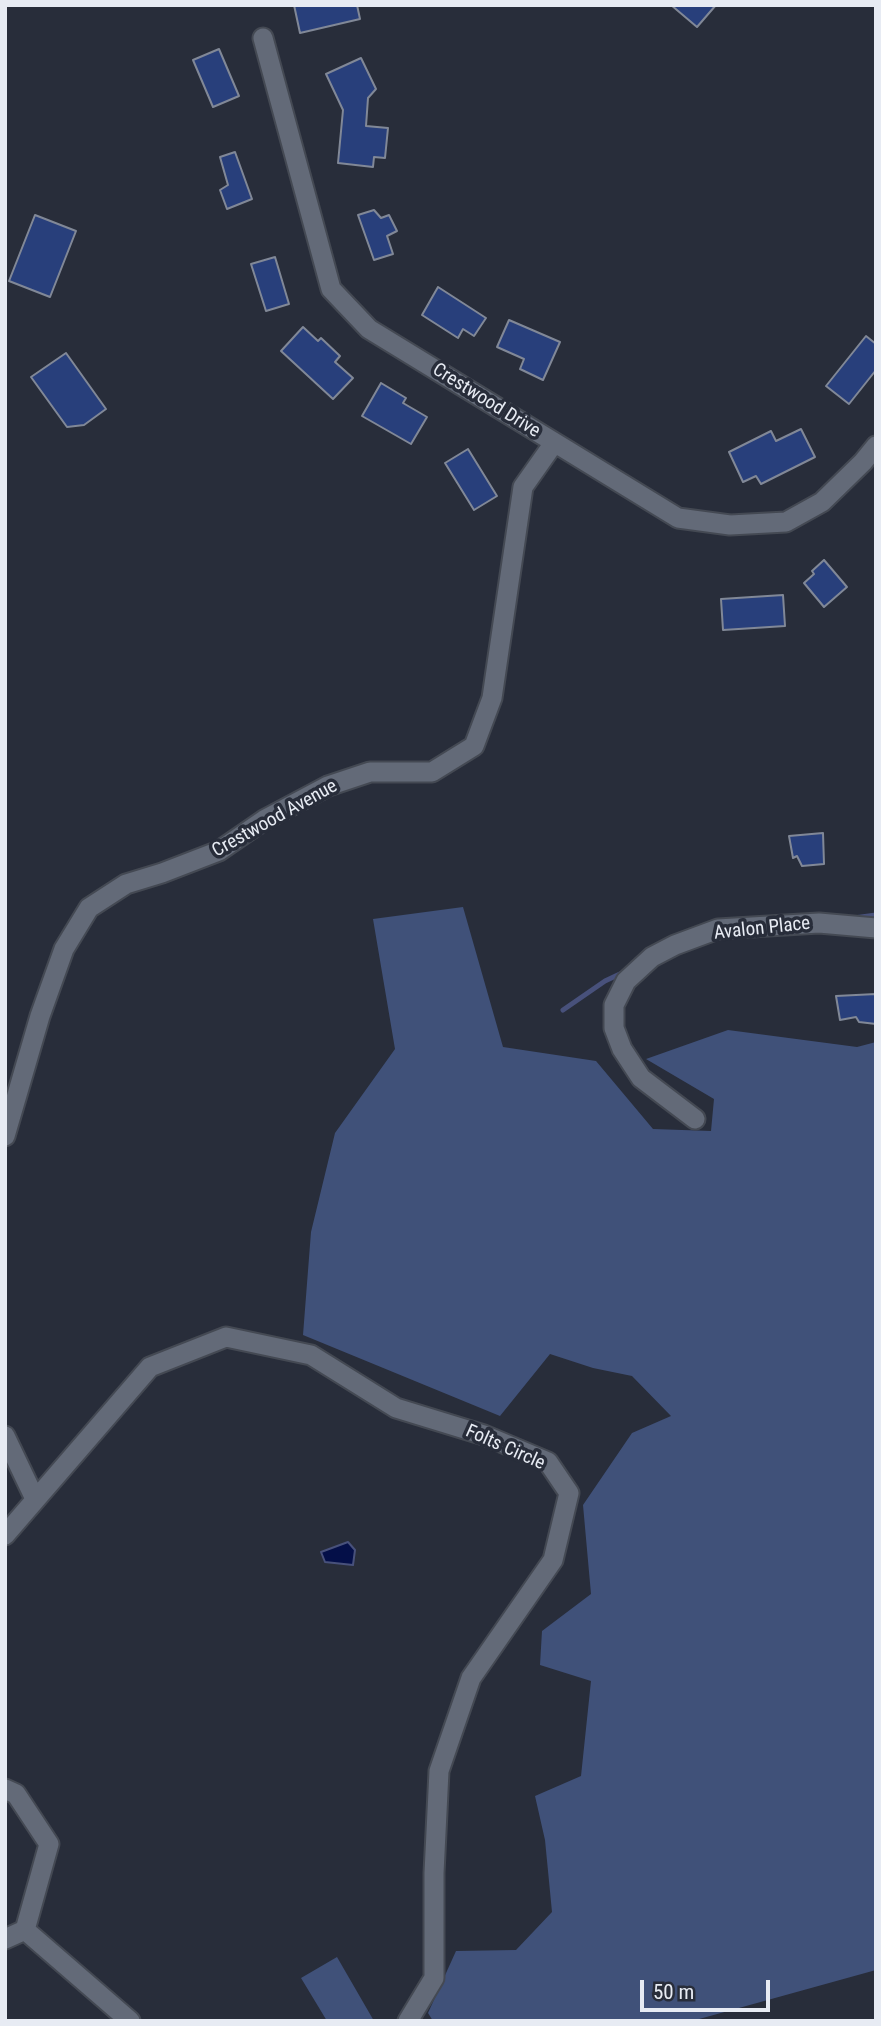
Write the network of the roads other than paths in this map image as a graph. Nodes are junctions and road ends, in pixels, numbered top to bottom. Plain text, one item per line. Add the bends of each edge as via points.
1 (263, 38) dead end
2 (554, 443) junction
3 (876, 446) edge
4 (876, 928) edge
5 (695, 1119) dead end
6 (5, 1136) edge
7 (5, 1436) edge
8 (34, 1499) junction
9 (5, 1535) edge
10 (5, 1789) edge
11 (24, 1930) junction
12 (5, 1939) edge
13 (130, 2021) edge
14 (408, 2021) edge

1 - 2 street, Crestwood Drive via 331,289 369,329
2 - 3 street, Crestwood Drive via 678,518 730,525 786,522 822,502
2 - 6 street, Crestwood Avenue via 523,487 492,698 474,746 432,772 370,772 328,786 264,820 219,852 125,884 89,908 64,949
4 - 5 street, Avalon Place via 819,923 718,929 652,957 626,981 614,1005 614,1028 622,1049 641,1078
7 - 8 street
8 - 9 street, Folts Circle
8 - 14 street, Folts Circle via 150,1367 226,1337 311,1355 396,1408 484,1435 548,1462 569,1493 553,1560 471,1678 439,1771 434,1978
10 - 11 street via 16,1794 49,1844
11 - 12 street
11 - 13 street

